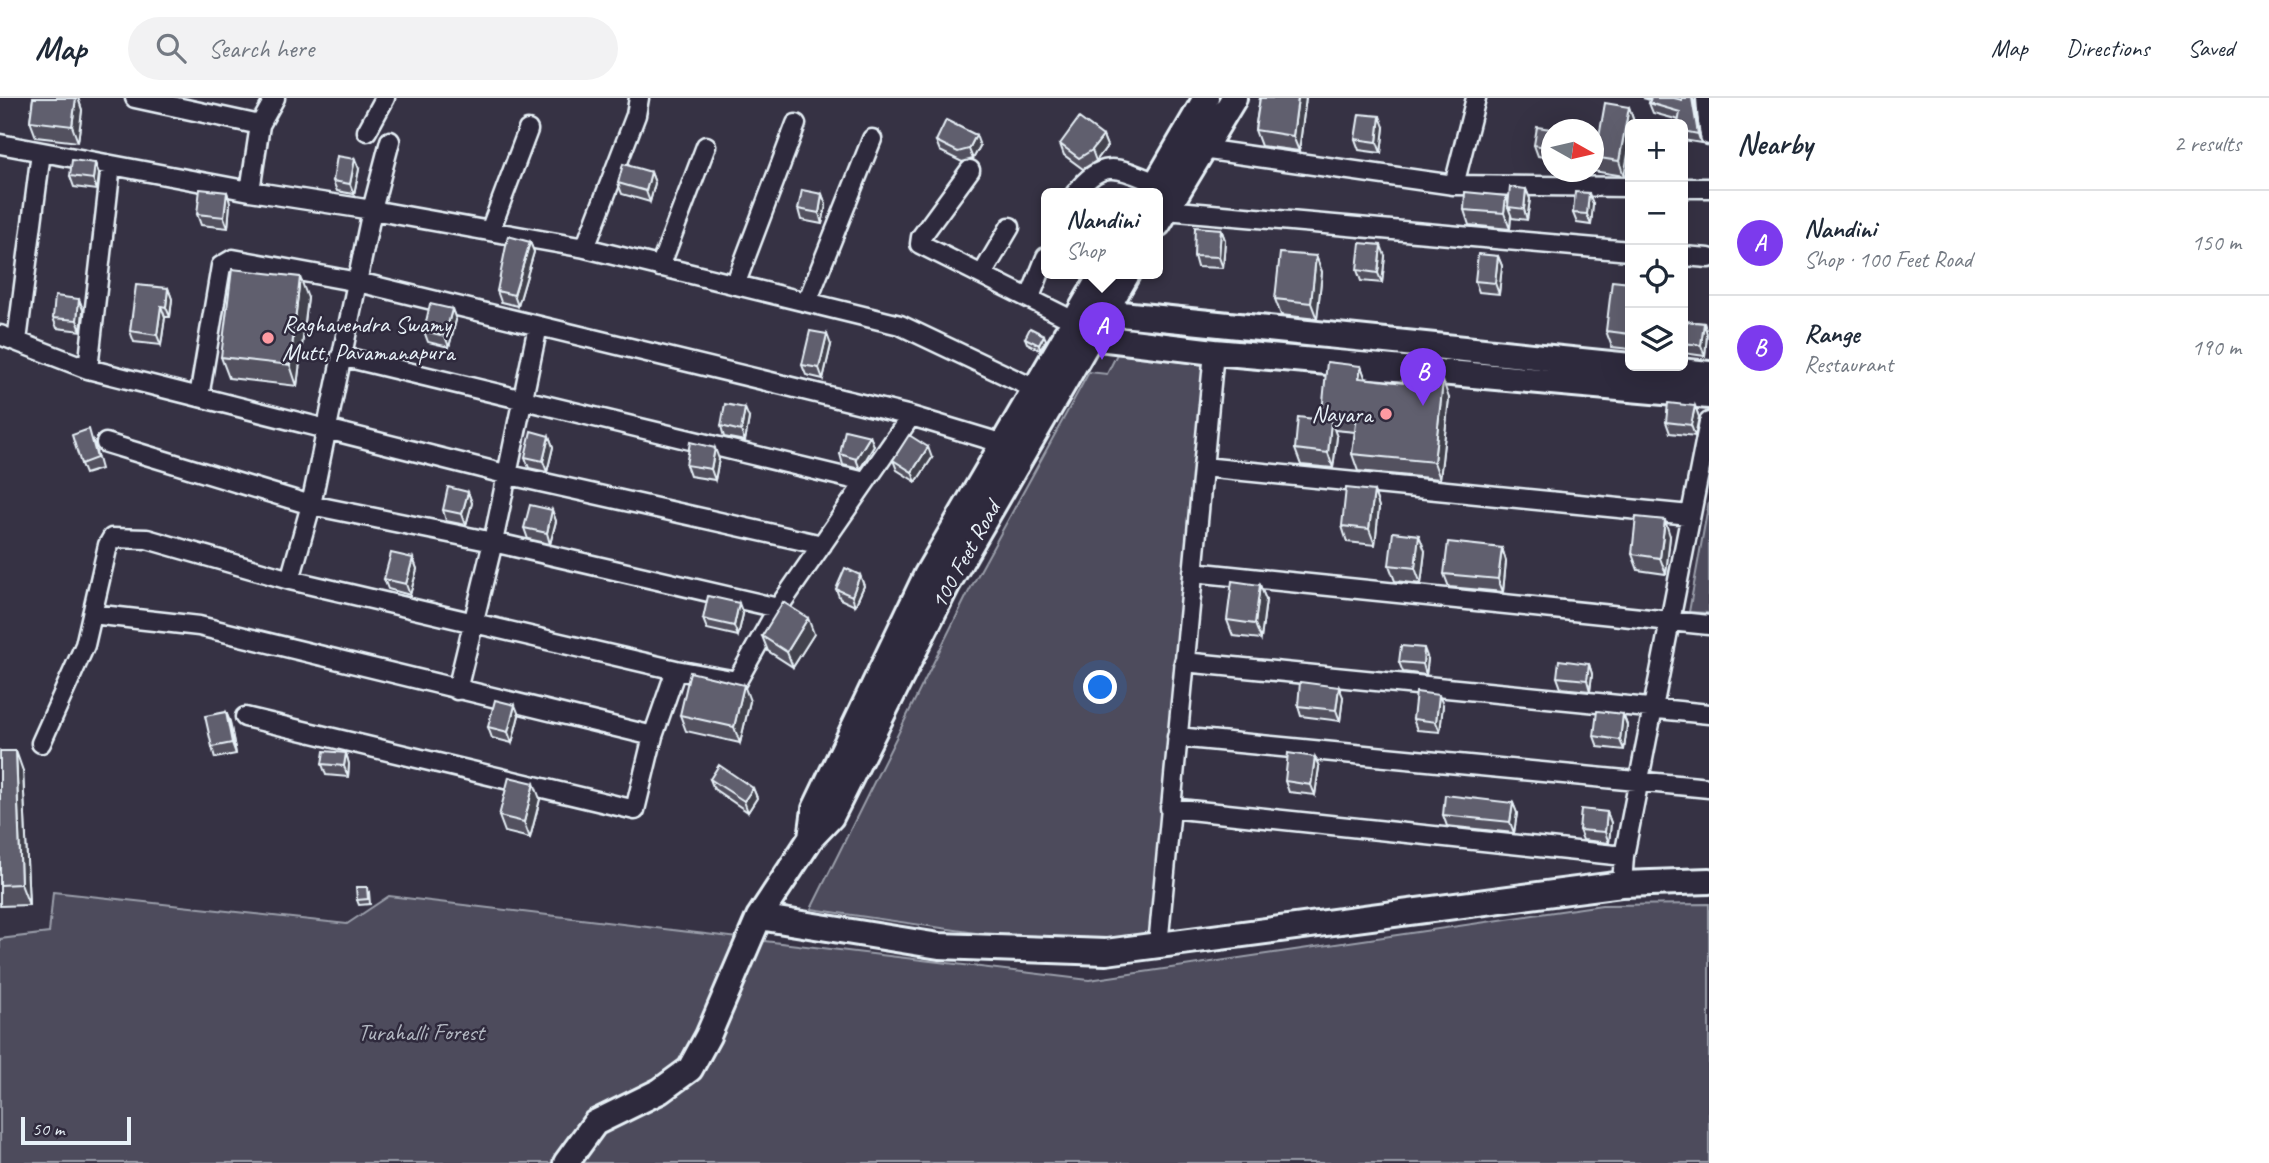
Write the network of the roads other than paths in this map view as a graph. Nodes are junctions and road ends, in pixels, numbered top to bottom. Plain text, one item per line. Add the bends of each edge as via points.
1 (135, 98) edge
2 (275, 98) edge
3 (384, 98) edge
4 (639, 98) edge
5 (1234, 98) edge
6 (1474, 98) edge
7 (1706, 98) edge
8 (1200, 100) edge
9 (796, 124) dead end
10 (260, 125) junction
11 (528, 130) dead end
12 (367, 131) dead end
13 (1709, 135) edge
14 (872, 139) dead end
15 (390, 141) dead end
16 (0, 144) edge
17 (706, 146) dead end
18 (1202, 149) junction
19 (41, 152) junction
20 (111, 165) junction
21 (970, 170) dead end
22 (1454, 185) junction
23 (1625, 187) edge
24 (1080, 188) edge
25 (1142, 188) edge
26 (1688, 188) edge
27 (1709, 188) edge
28 (1163, 189) edge
29 (250, 191) junction
30 (1163, 196) edge
31 (1163, 204) edge
32 (372, 210) junction
33 (1010, 227) dead end
34 (490, 231) junction
35 (584, 248) junction
36 (1625, 250) edge
37 (1688, 256) edge
38 (1709, 258) edge
39 (660, 267) junction
40 (1041, 270) edge
41 (983, 273) junction
42 (1100, 279) edge
43 (1123, 279) edge
44 (358, 282) junction
45 (735, 285) junction
46 (1030, 297) junction
47 (807, 302) junction
48 (1083, 323) junction
49 (538, 326) junction
50 (0, 335) edge
51 (17, 341) junction
52 (1410, 344) junction
53 (1214, 352) junction
54 (341, 356) junction
55 (88, 369) junction
56 (1408, 369) junction
57 (1709, 374) edge
58 (1033, 388) junction
59 (1709, 396) edge
60 (199, 397) junction
61 (522, 400) junction
62 (911, 416) junction
63 (1709, 422) edge
64 (325, 429) junction
65 (106, 443) dead end
66 (1013, 446) junction
67 (1203, 467) junction
68 (505, 474) junction
69 (865, 482) junction
70 (311, 505) junction
71 (1690, 515) junction
72 (493, 542) junction
73 (822, 545) junction
74 (1193, 572) junction
75 (290, 579) junction
76 (778, 608) junction
77 (92, 614) junction
78 (473, 620) junction
79 (1670, 621) junction
80 (1709, 625) edge
81 (1184, 662) junction
82 (676, 670) junction
83 (457, 690) junction
84 (1654, 709) junction
85 (1709, 714) edge
86 (245, 717) dead end
87 (653, 736) junction
88 (1177, 737) junction
89 (41, 743) dead end
90 (1640, 782) junction
91 (1709, 789) edge
92 (1170, 808) junction
93 (1624, 856) junction
94 (1709, 881) edge
95 (1622, 884) junction
96 (758, 917) junction
97 (1158, 946) junction
98 (566, 1163) edge

1 - 10 street
2 - 10 street
3 - 12 street
4 - 35 street
5 - 18 main road
6 - 22 street
7 - 13 street
8 - 28 main road
9 - 45 street
10 - 29 street
11 - 34 street
14 - 47 street
15 - 32 street
16 - 19 street
17 - 39 street
18 - 22 street
18 - 30 main road
19 - 20 street
19 - 51 street
20 - 29 street
20 - 55 street
21 - 41 street via 919,241 923,247
22 - 23 street
24 - 25 street via 1101,169 1126,171
26 - 27 street
29 - 32 street
31 - 36 street
32 - 34 street
32 - 44 street
33 - 41 street
34 - 35 street
35 - 39 street
37 - 38 street
39 - 45 street
40 - 46 street
41 - 46 street
42 - 48 main road, 100 Feet Road
43 - 48 main road, 100 Feet Road
44 - 49 street
44 - 54 street
44 - 60 street via 225,261
45 - 47 street
46 - 48 street
47 - 58 street via 900,325
48 - 52 main road
48 - 53 main road
48 - 58 main road, 100 Feet Road
48 - 66 main road, 100 Feet Road
49 - 61 street
49 - 62 street
50 - 51 street
51 - 55 street
52 - 56 main road
52 - 57 main road
53 - 56 main road
53 - 67 street
54 - 61 street
54 - 64 street
55 - 60 street
56 - 59 main road
58 - 66 main road, 100 Feet Road
60 - 64 street
61 - 68 street
61 - 69 street
62 - 66 street
62 - 69 street
63 - 71 street
64 - 68 street
64 - 70 street
65 - 70 street
66 - 96 main road, 100 Feet Road via 927,574 815,808 811,838
67 - 71 street
67 - 74 street
68 - 72 street
68 - 73 street
69 - 73 street
70 - 72 street
70 - 75 street
71 - 79 street
72 - 76 street
72 - 78 street
73 - 76 street
74 - 79 street
74 - 81 street
75 - 77 street via 147,539 112,538
75 - 78 street
76 - 82 street via 737,681
77 - 83 street via 200,626
77 - 89 street via 85,645
78 - 82 street
78 - 83 street
79 - 80 street
79 - 84 street
81 - 84 street
81 - 88 street
82 - 87 street
83 - 87 street
84 - 85 street
84 - 90 street
86 - 87 street via 635,810
88 - 90 street
88 - 92 street
90 - 91 street
90 - 93 street
92 - 93 street
92 - 97 street
93 - 95 street
94 - 95 main road
95 - 97 main road
96 - 97 main road via 939,946 1106,952
96 - 98 main road, 100 Feet Road via 690,1069 660,1091 595,1123

